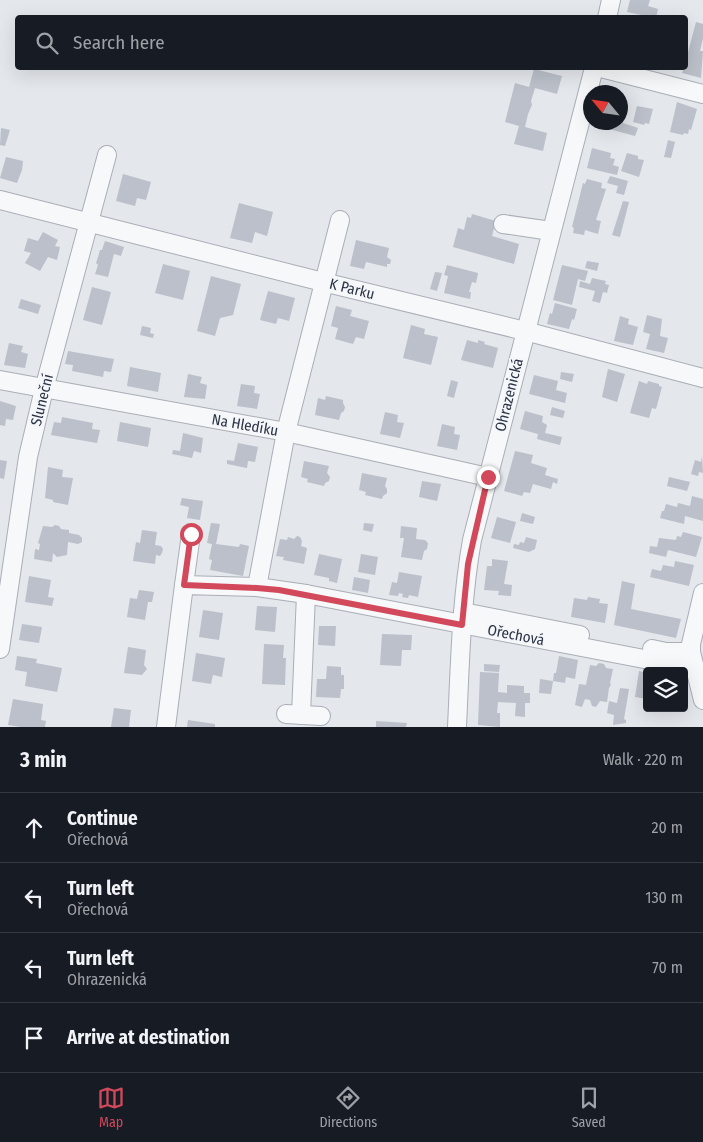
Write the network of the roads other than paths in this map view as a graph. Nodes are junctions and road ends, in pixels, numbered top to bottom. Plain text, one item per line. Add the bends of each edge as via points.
1 (611, 0) edge
2 (607, 15) edge
3 (593, 70) edge
4 (609, 70) edge
5 (703, 94) edge
6 (107, 155) dead end
7 (0, 200) edge
8 (340, 220) dead end
9 (89, 224) junction
10 (503, 224) dead end
11 (551, 231) junction
12 (323, 282) junction
13 (525, 331) junction
14 (703, 378) edge
15 (0, 380) edge
16 (44, 389) junction
17 (286, 432) junction
18 (488, 477) junction
19 (191, 534) dead end
20 (184, 585) junction
21 (257, 588) junction
22 (703, 593) edge
23 (306, 594) junction
24 (462, 618) junction
25 (0, 649) edge
26 (694, 661) junction
27 (703, 700) edge
28 (321, 716) dead end
29 (167, 724) edge
30 (458, 727) edge

1 - 2 street
3 - 11 street, Ohrazenická
4 - 5 street
6 - 9 street, Sluneční
7 - 9 street, K Parku
8 - 12 street
9 - 12 street, K Parku
9 - 16 street, Sluneční
10 - 11 street
11 - 13 street, Ohrazenická
12 - 13 street, K Parku
12 - 17 street
13 - 14 street, K Parku
13 - 18 street, Ohrazenická
15 - 16 street, Na Hledíku
16 - 17 street, Na Hledíku
16 - 25 street, Sluneční via 28,457
17 - 18 street, Na Hledíku
17 - 21 street
18 - 24 street, Ohrazenická via 470,548
19 - 20 street
20 - 21 street, Ořechová
20 - 29 street
21 - 23 street, Ořechová
22 - 26 street via 692,634
23 - 24 street, Ořechová
23 - 28 street via 294,714
24 - 26 street, Ořechová
24 - 30 street, Ohrazenická
26 - 27 street

